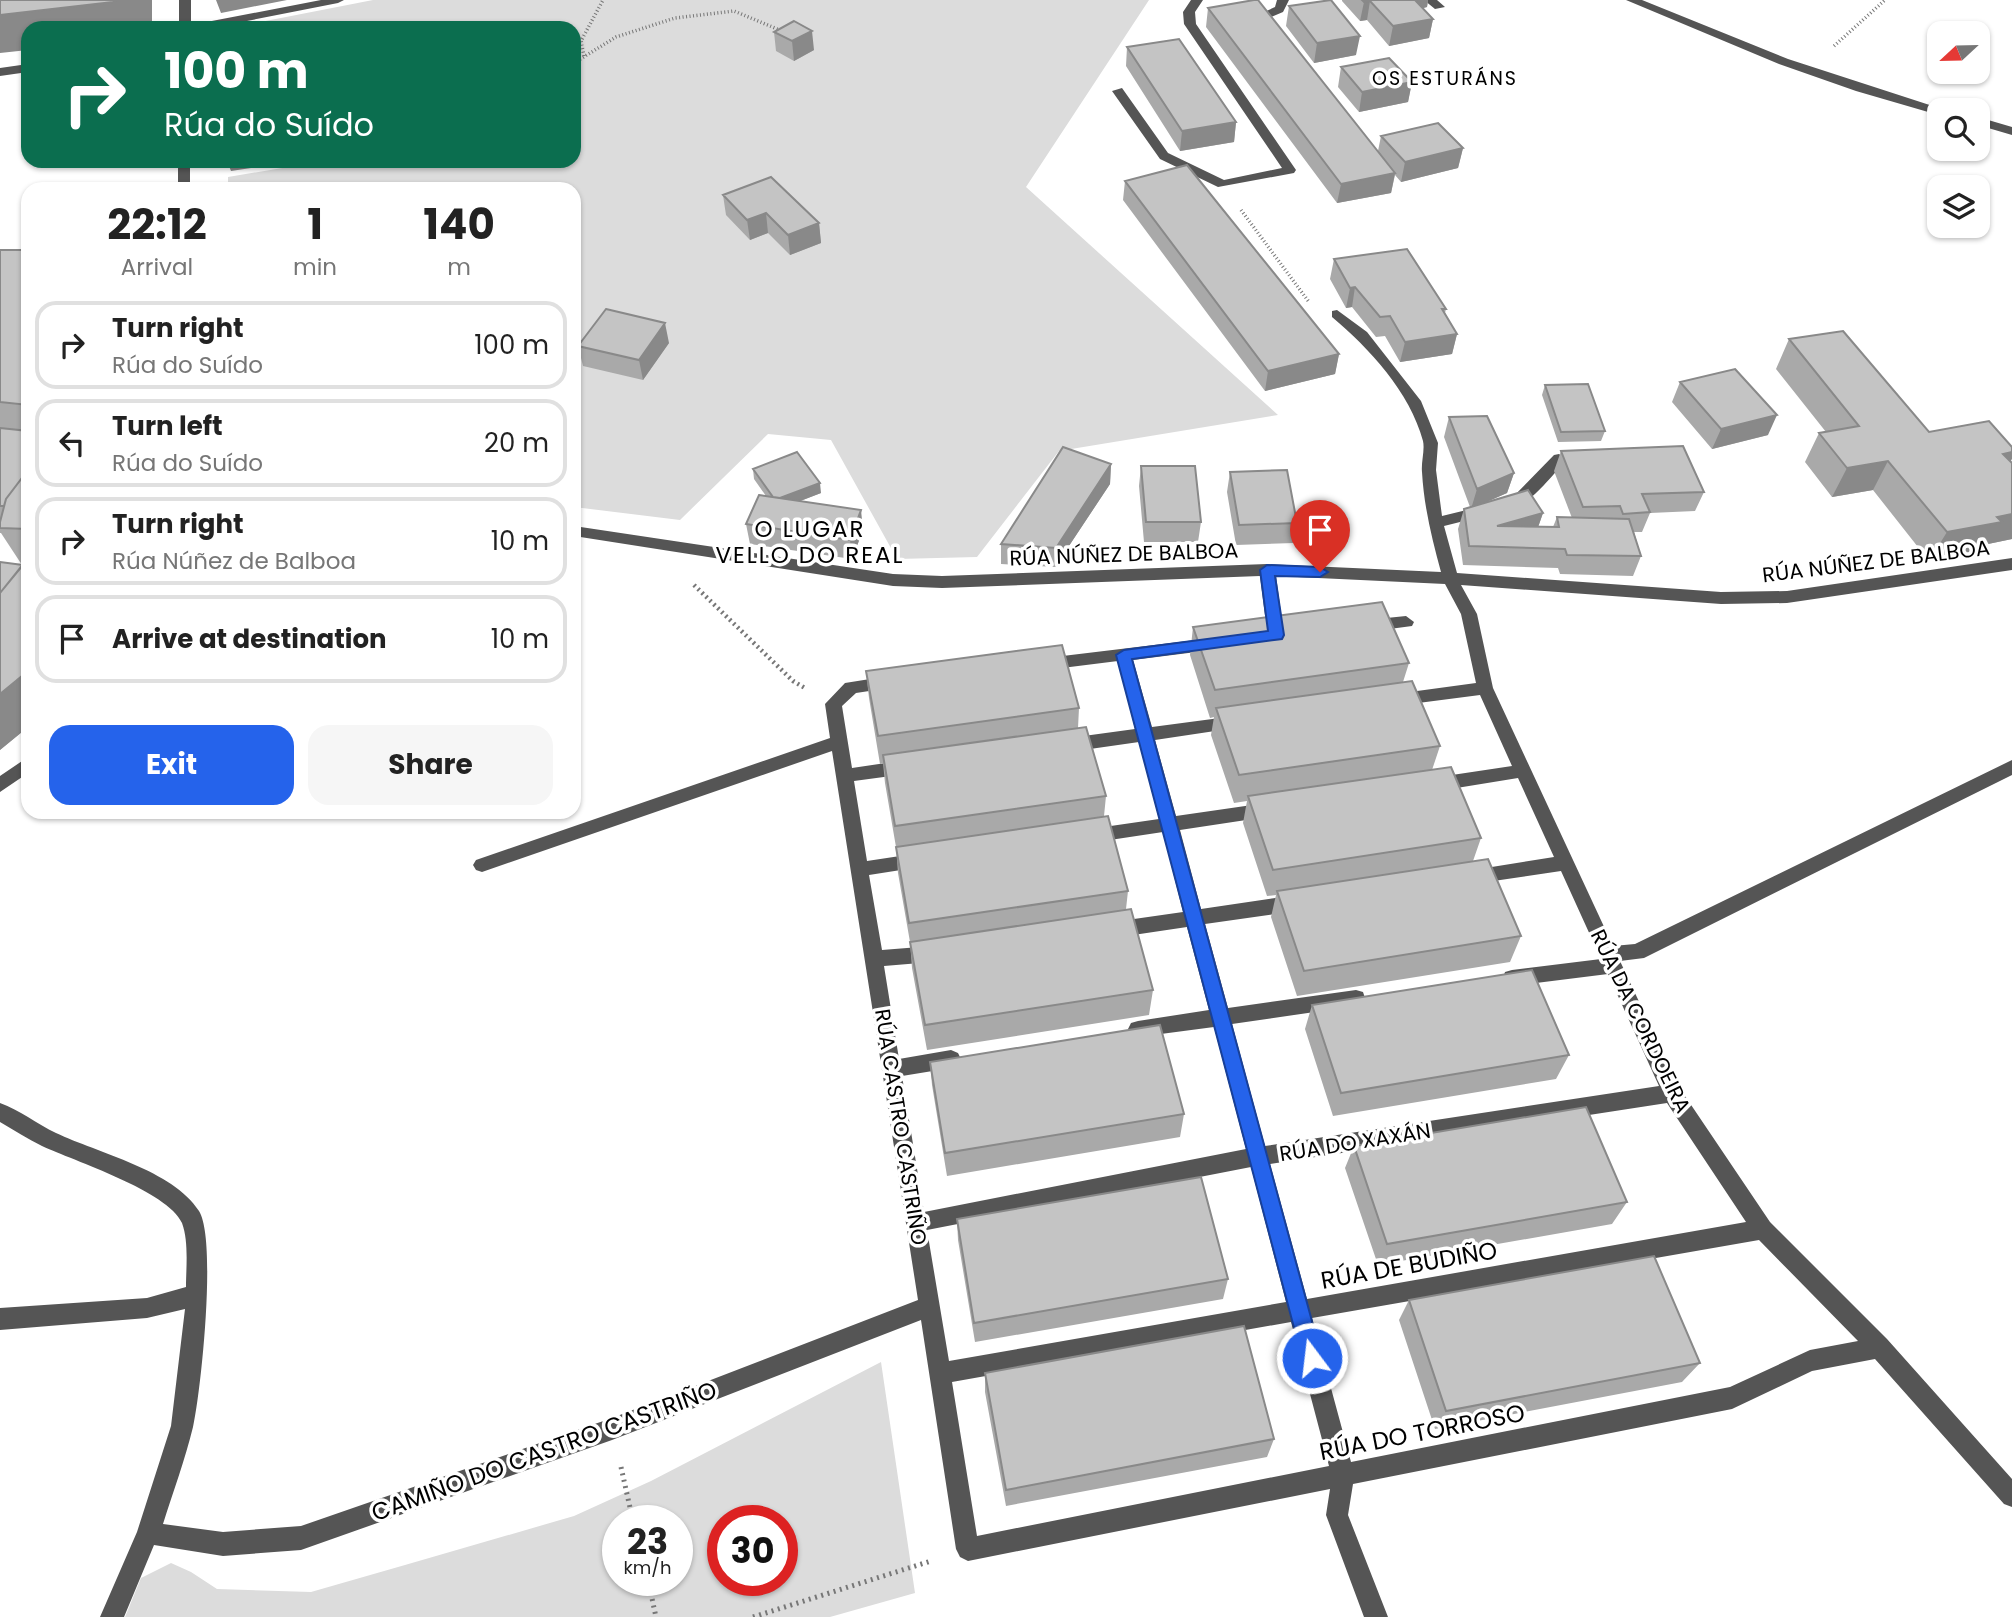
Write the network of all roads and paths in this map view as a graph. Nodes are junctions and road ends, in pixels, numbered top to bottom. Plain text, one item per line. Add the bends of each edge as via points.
1 (185, 0) edge
2 (338, 0) edge
3 (603, 0) edge
4 (1196, 0) edge
5 (1283, 0) edge
6 (1632, 0) edge
7 (1885, 0) edge
8 (185, 21) edge
9 (229, 21) edge
10 (782, 31) edge
11 (1280, 41) edge
12 (584, 56) junction
13 (581, 58) edge
14 (21, 69) edge
15 (0, 72) edge
16 (1823, 76) junction
17 (1118, 91) dead end
18 (1927, 107) edge
19 (1990, 125) edge
20 (2012, 131) edge
21 (1222, 184) junction
22 (1311, 305) dead end
23 (1337, 314) dead end
24 (1559, 459) dead end
25 (1435, 523) junction
26 (581, 532) edge
27 (2012, 564) edge
28 (1267, 570) junction
29 (1451, 580) junction
30 (690, 581) dead end
31 (1406, 622) dead end
32 (1354, 627) edge
33 (1250, 639) edge
34 (1224, 642) edge
35 (1124, 655) junction
36 (1026, 666) edge
37 (905, 681) edge
38 (1485, 688) junction
39 (1382, 702) edge
40 (833, 704) junction
41 (1249, 720) edge
42 (1145, 734) junction
43 (839, 742) junction
44 (1049, 748) edge
45 (918, 766) edge
46 (2012, 766) edge
47 (21, 769) edge
48 (1522, 771) junction
49 (845, 776) junction
50 (0, 785) edge
51 (1412, 788) edge
52 (1277, 808) edge
53 (1169, 824) junction
54 (1071, 838) edge
55 (935, 858) edge
56 (1566, 863) junction
57 (482, 865) dead end
58 (860, 869) junction
59 (1455, 879) edge
60 (1320, 900) edge
61 (1194, 918) junction
62 (1096, 932) edge
63 (949, 951) edge
64 (874, 959) junction
65 (1610, 960) junction
66 (1488, 981) edge
67 (1378, 996) edge
68 (1220, 1016) junction
69 (1118, 1032) edge
70 (967, 1056) edge
71 (891, 1069) junction
72 (1672, 1093) junction
73 (0, 1112) edge
74 (1258, 1157) junction
75 (916, 1223) junction
76 (1763, 1229) junction
77 (197, 1295) junction
78 (930, 1306) junction
79 (1300, 1312) junction
80 (0, 1319) edge
81 (1879, 1347) junction
82 (941, 1373) junction
83 (612, 1429) junction
84 (1343, 1475) junction
85 (2012, 1496) edge
86 (630, 1505) edge
87 (148, 1533) junction
88 (968, 1549) junction
89 (651, 1596) edge
90 (112, 1617) edge
91 (656, 1617) edge
92 (753, 1617) edge
93 (1376, 1617) edge

1 - 8 street
2 - 9 street
3 - 12 path via 581,41
4 - 21 street via 1189,12 1190,24 1290,170
5 - 11 street via 1276,13 1263,19
6 - 16 street
7 - 16 path via 1836,41
10 - 12 path via 750,16 722,11 649,25
12 - 13 path
14 - 15 street
16 - 18 street
17 - 21 street via 1164,156
19 - 20 street
21 - 22 path
23 - 25 street, RÚA DA CORDOEIRA via 1362,335 1414,401 1431,443
24 - 25 street via 1516,503
25 - 29 street, RÚA DA CORDOEIRA
26 - 28 street, RÚA NÚÑEZ DE BALBOA via 893,580
27 - 29 street, RÚA NÚÑEZ DE BALBOA via 1787,597 1721,598
28 - 29 street, RÚA NÚÑEZ DE BALBOA
28 - 33 street via 1283,635
29 - 38 street, RÚA DA CORDOEIRA via 1469,614
30 - 40 path via 793,681
31 - 32 street
34 - 35 street
35 - 36 street
35 - 42 street
37 - 40 street via 851,687
38 - 39 street
38 - 48 street, RÚA DA CORDOEIRA
40 - 43 street, RÚA CASTRO CASTRIÑO
41 - 42 street
42 - 44 street
42 - 53 street
43 - 49 street, RÚA CASTRO CASTRIÑO
43 - 57 street
45 - 49 street
46 - 65 street via 1637,952
47 - 50 street
48 - 51 street
48 - 56 street, RÚA DA CORDOEIRA
49 - 58 street, RÚA CASTRO CASTRIÑO
52 - 53 street
53 - 54 street
53 - 61 street
55 - 58 street
56 - 59 street
56 - 65 street, RÚA DA CORDOEIRA
58 - 64 street, RÚA CASTRO CASTRIÑO
60 - 61 street
61 - 62 street
61 - 68 street
63 - 64 street
64 - 71 street, RÚA CASTRO CASTRIÑO
65 - 66 street
65 - 72 street, RÚA DA CORDOEIRA
67 - 68 street
68 - 69 street
68 - 74 street
70 - 71 street
71 - 75 street, RÚA CASTRO CASTRIÑO
72 - 74 street, RÚA DO XAXÁN
72 - 76 street, RÚA DA CORDOEIRA
73 - 77 street via 169,1195 191,1217
74 - 75 street, RÚA DO XAXÁN
74 - 79 street
75 - 78 street, RÚA CASTRO CASTRIÑO
76 - 79 street, RÚA DE BUDIÑO
76 - 81 street, RÚA DA CORDOEIRA
77 - 80 street via 147,1308
77 - 87 street via 182,1426
78 - 82 street, RÚA CASTRO CASTRIÑO
78 - 83 street, CAMIÑO DO CASTRO CASTRIÑO
79 - 82 street, RÚA DE BUDIÑO
79 - 84 street
81 - 84 street, RÚA DO TORROSO via 1810,1361 1732,1398
81 - 85 street, RÚA DA CORDOEIRA
82 - 88 street, RÚA CASTRO CASTRIÑO
83 - 86 path
83 - 87 street, CAMIÑO DO CASTRO CASTRIÑO via 302,1538 223,1544
84 - 88 street, RÚA DO TORROSO
84 - 93 street via 1337,1515
87 - 90 street
88 - 92 path
89 - 91 path

